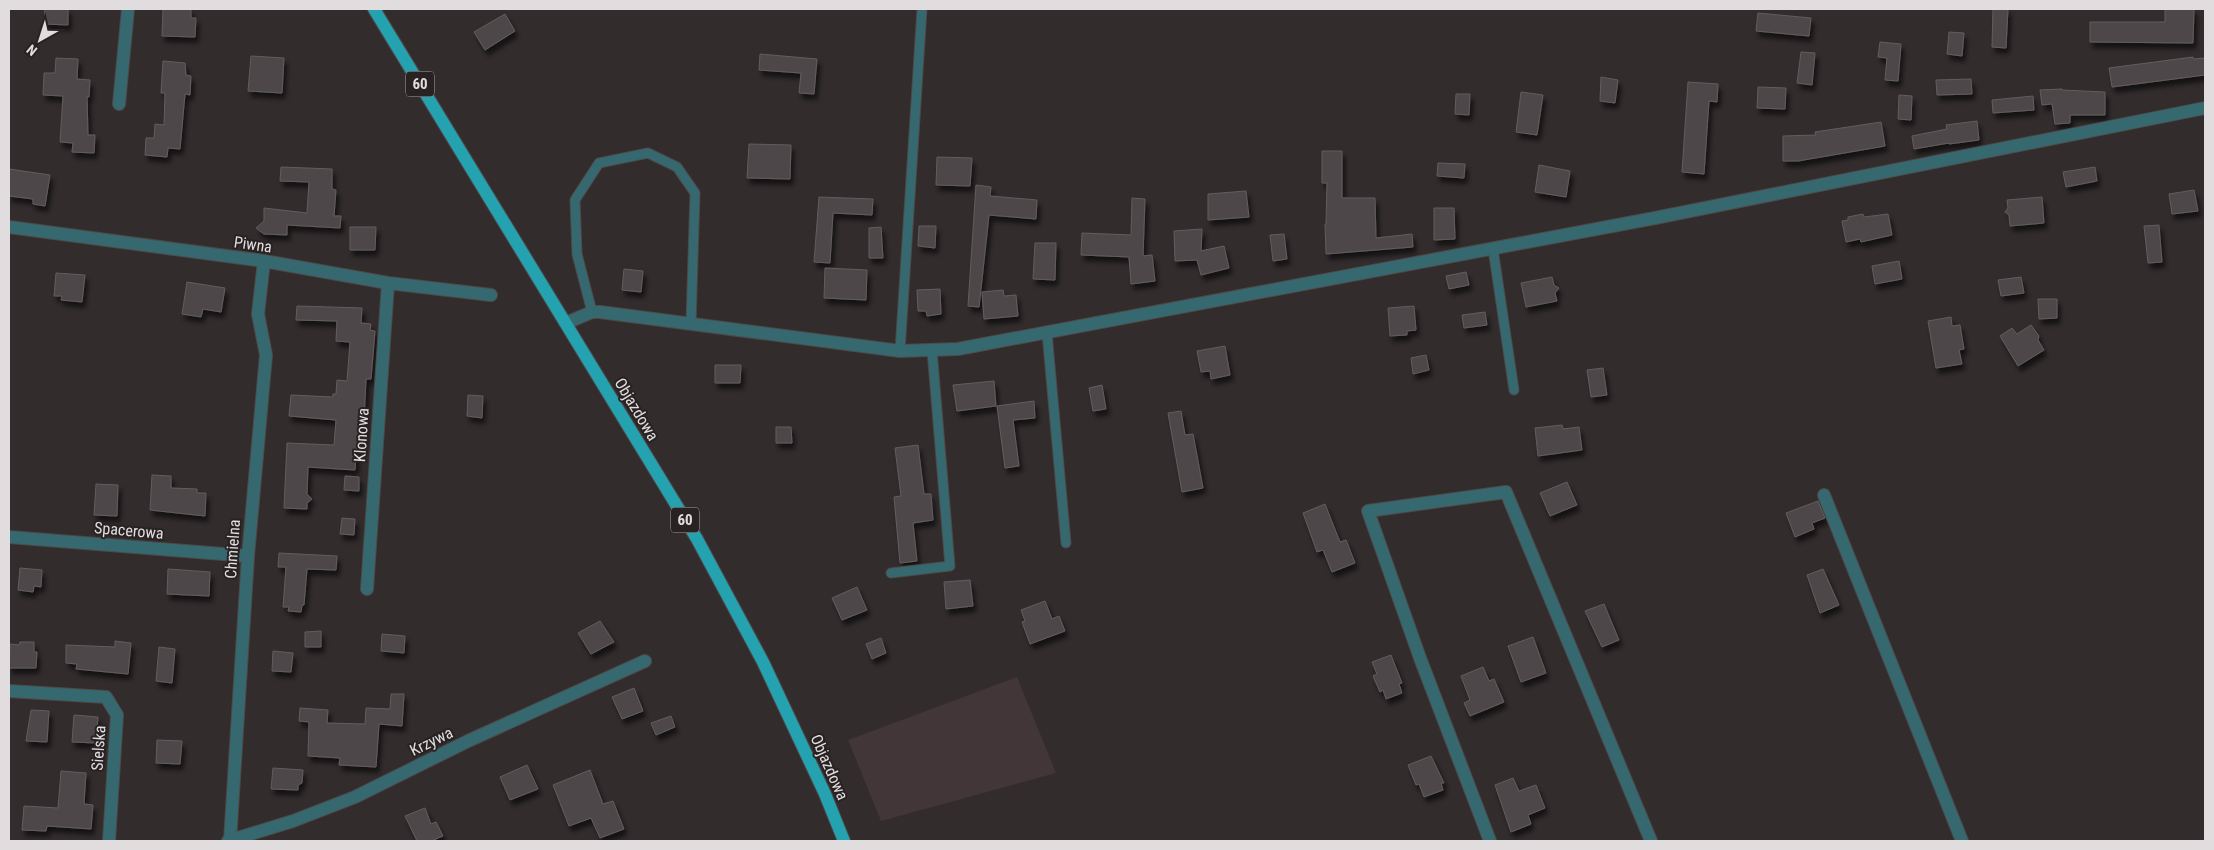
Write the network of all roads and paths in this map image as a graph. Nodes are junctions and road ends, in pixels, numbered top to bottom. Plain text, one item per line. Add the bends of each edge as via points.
1 (128, 9) edge
2 (374, 9) edge
3 (922, 9) edge
4 (119, 104) dead end
5 (2205, 108) edge
6 (9, 227) edge
7 (1493, 249) junction
8 (264, 261) junction
9 (388, 283) junction
10 (491, 296) dead end
11 (592, 312) junction
12 (566, 323) junction
13 (691, 323) junction
14 (1047, 333) junction
15 (932, 350) junction
16 (900, 351) junction
17 (1514, 390) dead end
18 (1824, 495) dead end
19 (9, 537) edge
20 (1066, 543) dead end
21 (248, 556) junction
22 (891, 573) dead end
23 (367, 589) dead end
24 (645, 661) dead end
25 (9, 691) edge
26 (109, 841) edge
27 (229, 841) edge
28 (844, 841) edge
29 (1490, 841) edge
30 (1651, 841) edge
31 (1962, 841) edge

1 - 4 street
2 - 12 main road, Objazdowa / 60
3 - 16 lane
5 - 7 street
6 - 8 street, Piwna
7 - 14 street
7 - 17 lane
8 - 9 street, Piwna
8 - 21 street, Chmielna via 258,314 266,355
9 - 10 street, Piwna
9 - 23 street, Klonowa
11 - 12 street
11 - 13 street
11 - 13 lane via 577,254 575,200 599,163 648,153 677,167 695,193
12 - 28 main road, Objazdowa / 60 via 729,597 793,723
13 - 16 street
14 - 15 street via 958,349
14 - 20 lane
15 - 16 street
15 - 22 lane via 950,566
18 - 31 street
19 - 21 street, Spacerowa
21 - 27 street, Chmielna
24 - 27 street, Krzywa via 468,741 355,797
25 - 26 street, Sielska via 106,697 117,714
29 - 30 street via 1368,511 1506,492

